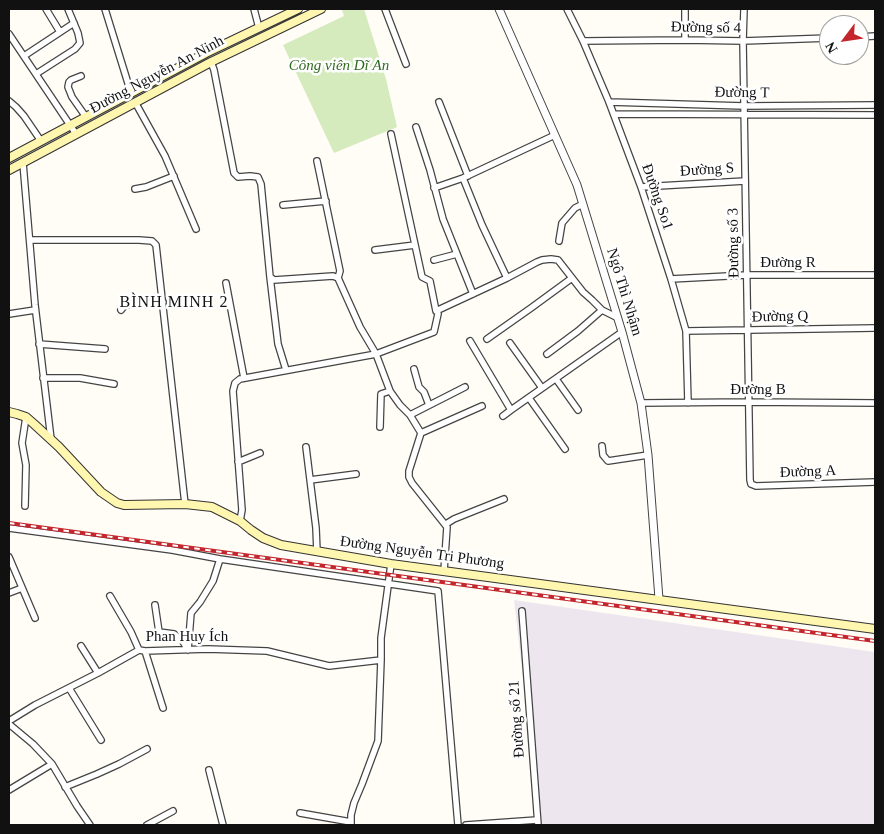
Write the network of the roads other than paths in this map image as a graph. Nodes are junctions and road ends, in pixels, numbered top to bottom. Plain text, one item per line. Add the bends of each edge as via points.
1 (46, 9) edge
2 (68, 9) edge
3 (105, 9) edge
4 (254, 9) edge
5 (298, 9) edge
6 (321, 9) edge
7 (385, 9) edge
8 (500, 9) edge
9 (567, 9) edge
10 (684, 9) edge
11 (744, 9) edge
12 (74, 23) junction
13 (259, 28) junction
14 (60, 32) junction
15 (9, 34) edge
16 (819, 38) edge
17 (685, 40) junction
18 (583, 41) junction
19 (743, 41) junction
20 (206, 52) junction
21 (24, 56) junction
22 (211, 62) junction
23 (406, 64) dead end
24 (36, 74) junction
25 (81, 76) dead end
26 (130, 93) junction
27 (9, 102) edge
28 (135, 102) junction
29 (439, 102) dead end
30 (609, 102) junction
31 (875, 105) edge
32 (744, 106) junction
33 (614, 114) junction
34 (875, 114) edge
35 (744, 115) junction
36 (86, 117) junction
37 (71, 126) junction
38 (416, 127) dead end
39 (76, 134) junction
40 (390, 134) dead end
41 (555, 135) junction
42 (41, 141) junction
43 (9, 158) edge
44 (317, 161) dead end
45 (23, 163) junction
46 (9, 170) edge
47 (174, 176) junction
48 (466, 177) junction
49 (745, 180) junction
50 (641, 187) junction
51 (135, 188) dead end
52 (434, 188) junction
53 (326, 201) junction
54 (583, 204) junction
55 (283, 205) dead end
56 (196, 229) dead end
57 (30, 240) junction
58 (559, 241) dead end
59 (415, 245) junction
60 (374, 250) dead end
61 (457, 254) junction
62 (434, 260) dead end
63 (875, 274) edge
64 (747, 276) junction
65 (270, 277) junction
66 (338, 278) junction
67 (508, 278) junction
68 (572, 278) junction
69 (672, 279) junction
70 (226, 283) dead end
71 (474, 294) junction
72 (163, 302) junction
73 (35, 310) junction
74 (121, 310) dead end
75 (602, 310) junction
76 (9, 314) edge
77 (438, 314) dead end
78 (618, 318) junction
79 (875, 328) edge
80 (748, 330) junction
81 (686, 331) junction
82 (622, 332) junction
83 (487, 339) dead end
84 (470, 341) dead end
85 (510, 343) dead end
86 (39, 344) junction
87 (105, 349) dead end
88 (376, 354) junction
89 (547, 354) dead end
90 (414, 369) dead end
91 (286, 370) junction
92 (44, 378) junction
93 (244, 378) junction
94 (556, 378) junction
95 (114, 384) dead end
96 (465, 387) dead end
97 (542, 388) junction
98 (390, 391) junction
99 (528, 398) junction
100 (688, 402) junction
101 (749, 402) junction
102 (641, 403) junction
103 (875, 403) edge
104 (429, 405) junction
105 (482, 406) dead end
106 (511, 410) junction
107 (578, 410) dead end
108 (9, 412) edge
109 (410, 416) junction
110 (503, 416) dead end
111 (26, 417) junction
112 (380, 427) dead end
113 (421, 433) junction
114 (51, 439) junction
115 (602, 446) dead end
116 (306, 447) dead end
117 (565, 449) dead end
118 (260, 453) dead end
119 (648, 455) junction
120 (238, 462) junction
121 (356, 474) dead end
122 (749, 476) joint
123 (310, 480) junction
124 (875, 482) edge
125 (504, 499) dead end
126 (185, 504) junction
127 (25, 506) dead end
128 (240, 521) junction
129 (446, 524) junction
130 (9, 528) edge
131 (317, 552) junction
132 (9, 557) edge
133 (220, 559) junction
134 (391, 564) junction
135 (444, 571) junction
136 (388, 583) junction
137 (22, 588) junction
138 (9, 593) edge
139 (110, 596) dead end
140 (659, 599) junction
141 (155, 605) dead end
142 (522, 611) dead end
143 (35, 618) dead end
144 (875, 629) edge
145 (80, 646) dead end
146 (142, 650) junction
147 (188, 650) junction
148 (381, 660) junction
149 (98, 673) junction
150 (69, 688) junction
151 (163, 708) dead end
152 (9, 723) edge
153 (101, 740) dead end
154 (147, 749) dead end
155 (52, 764) junction
156 (210, 770) dead end
157 (65, 786) junction
158 (9, 790) edge
159 (173, 811) dead end
160 (300, 813) dead end
161 (537, 823) edge
162 (351, 824) edge
163 (498, 824) edge
164 (90, 825) edge
165 (147, 825) edge
166 (224, 825) edge
167 (458, 825) edge
168 (466, 825) edge

1 - 14 street
2 - 12 street
3 - 26 street
4 - 13 street
5 - 13 main road, Đường Nguyễn An Ninh
6 - 22 main road, Đường Nguyễn An Ninh
7 - 23 street
8 - 41 street, Ngô Thì Nhậm
9 - 18 street, Đường So1
10 - 17 street
11 - 19 street, Đường số 3
12 - 14 street
12 - 24 street via 80,43 75,50
13 - 20 main road, Đường Nguyễn An Ninh
14 - 21 street
15 - 21 street
16 - 19 street, Đường số 4
17 - 18 street, Đường số 4
17 - 19 street, Đường số 4
18 - 30 street, Đường So1
19 - 32 street, Đường số 3
20 - 22 main road
20 - 26 main road, Đường Nguyễn An Ninh
21 - 24 street
22 - 28 main road, Đường Nguyễn An Ninh
22 - 65 street via 234,173 238,177 258,178 261,184
24 - 37 street
25 - 36 street via 71,80 68,87
26 - 36 main road, Đường Nguyễn An Ninh
27 - 42 street via 24,116
28 - 39 main road, Đường Nguyễn An Ninh
28 - 47 street
29 - 48 street
30 - 32 street, Đường T
30 - 33 street, Đường So1
31 - 32 street, Đường T
32 - 35 street, Đường số 3
33 - 35 street, Đường T
33 - 50 street, Đường So1
34 - 35 street, Đường T
35 - 49 street, Đường số 3
36 - 37 main road, Đường Nguyễn An Ninh
37 - 39 street
37 - 42 main road, Đường Nguyễn An Ninh
38 - 52 street
39 - 45 main road, Đường Nguyễn An Ninh
40 - 59 street
41 - 48 street
41 - 54 street, Ngô Thì Nhậm
42 - 43 main road, Đường Nguyễn An Ninh
44 - 53 street
45 - 46 main road, Đường Nguyễn An Ninh
45 - 57 street
47 - 51 street
47 - 56 street
48 - 52 street
48 - 67 street via 482,225
49 - 50 street, Đường S
49 - 64 street, Đường số 3
50 - 69 street, Đường So1
52 - 61 street
53 - 55 street
53 - 66 street via 340,271
54 - 58 street via 562,223
54 - 78 street, Ngô Thì Nhậm
57 - 72 street via 152,241 156,245
57 - 73 street
59 - 60 street
59 - 71 street via 422,277 430,281 436,311
61 - 62 street
61 - 71 street
63 - 64 street, Đường R
64 - 69 street, Đường R
64 - 80 street, Đường số 3
65 - 66 street via 274,280
65 - 91 street via 278,344
66 - 88 street
67 - 68 street via 537,262 551,259 558,260
67 - 71 street
68 - 75 street
68 - 83 street
69 - 81 street, Đường So1
70 - 93 street
72 - 74 street via 126,304
72 - 126 street
73 - 76 street
73 - 86 street
75 - 78 street
75 - 89 street
77 - 88 street via 434,332
78 - 82 street, Ngô Thì Nhậm
79 - 80 street, Đường Q
80 - 81 street, Đường Q
80 - 101 street, Đường số 3
81 - 100 street, Đường So1
82 - 94 street
82 - 102 street, Ngô Thì Nhậm
84 - 106 street
85 - 97 street
86 - 87 street
86 - 92 street
88 - 91 street
88 - 98 street
90 - 104 street
91 - 93 street
92 - 95 street via 80,378
92 - 114 street
93 - 120 street via 235,383 233,391
94 - 97 street
94 - 107 street
96 - 104 street
97 - 99 street
98 - 109 street
98 - 112 street via 381,394
99 - 106 street
99 - 117 street
100 - 101 street, Đường B
100 - 102 street, Đường B
101 - 103 street, Đường B
101 - 122 street, Đường số 3
102 - 119 street, Ngô Thì Nhậm
104 - 109 street
105 - 113 street
106 - 110 street
108 - 111 main road, Đường Nguyễn Tri Phương
109 - 113 street
111 - 114 main road, Đường Nguyễn Tri Phương
111 - 127 street via 22,443 26,465
113 - 129 street via 409,477
114 - 126 main road, Đường Nguyễn Tri Phương via 101,492 117,503
115 - 119 street via 608,461
116 - 123 street
118 - 120 street
119 - 140 street, Ngô Thì Nhậm
120 - 128 street
121 - 123 street
122 - 124 street, Đường A via 751,484 756,486
123 - 131 street
125 - 129 street
126 - 128 main road, Đường Nguyễn Tri Phương via 212,508
128 - 131 main road, Đường Nguyễn Tri Phương via 270,541
129 - 135 street
130 - 133 street
131 - 134 main road, Đường Nguyễn Tri Phương
132 - 137 street
133 - 136 street
133 - 147 street via 213,581 191,613
134 - 135 main road, Đường Nguyễn Tri Phương
134 - 136 street
135 - 140 main road, Đường Nguyễn Tri Phương
136 - 148 street via 380,638
136 - 167 street via 438,591
137 - 138 street
137 - 143 street
139 - 146 street
140 - 144 main road, Đường Nguyễn Tri Phương
141 - 147 street via 159,632 174,634
142 - 161 street, Đường số 21
145 - 149 street
146 - 147 street, Phan Huy Ích
146 - 149 street, Phan Huy Ích
146 - 151 street
147 - 148 street, Phan Huy Ích via 267,651 329,666
148 - 162 street via 378,741 354,803
149 - 150 street, Phan Huy Ích
150 - 152 street, Phan Huy Ích
150 - 153 street
152 - 155 street
154 - 157 street
155 - 157 street
155 - 158 street
156 - 166 street
157 - 164 street
159 - 165 street
160 - 162 street
161 - 163 street
163 - 168 street

